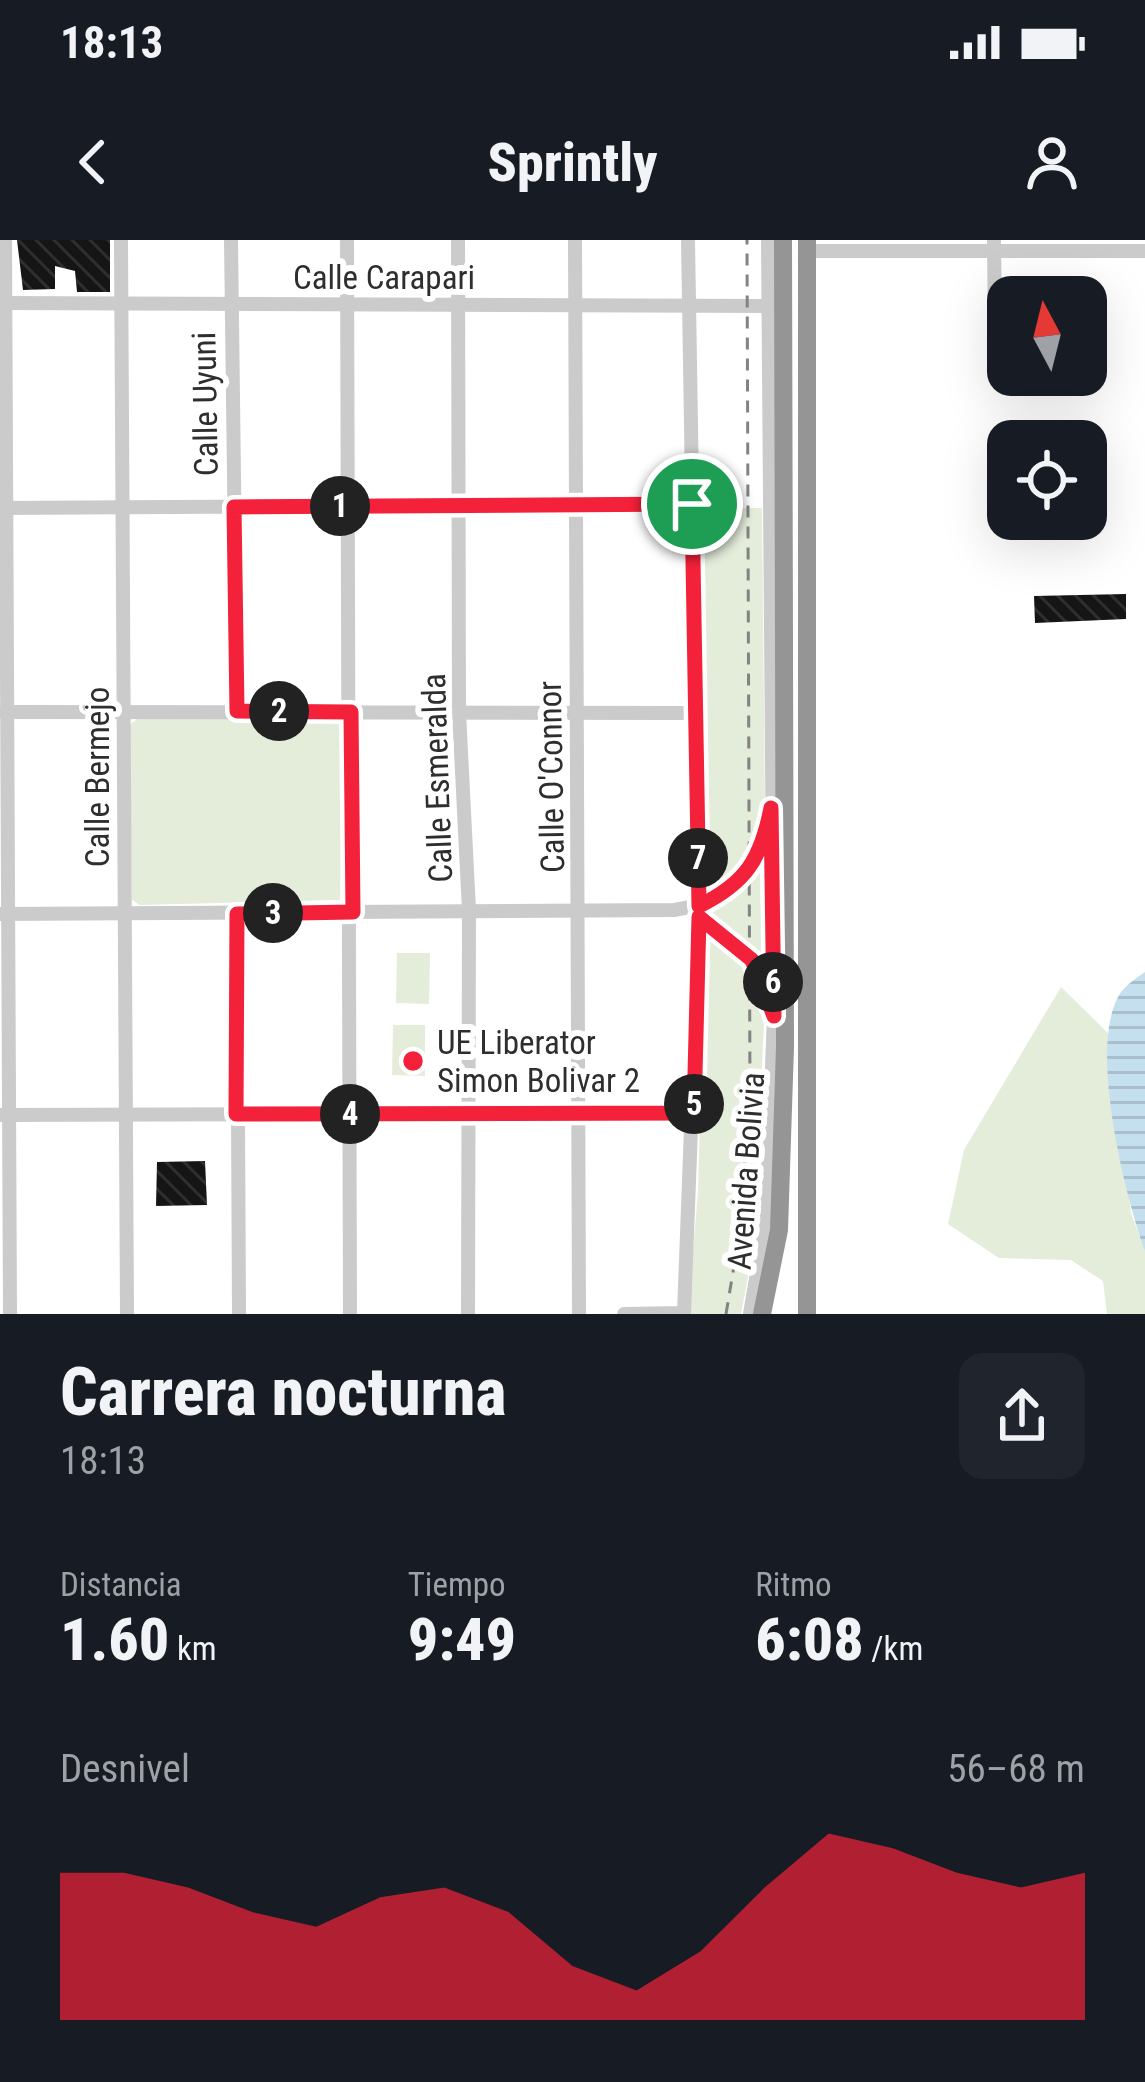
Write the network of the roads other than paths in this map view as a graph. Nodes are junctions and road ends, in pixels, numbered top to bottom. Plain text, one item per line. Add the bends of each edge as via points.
1 (5, 240) edge
2 (121, 240) edge
3 (231, 240) edge
4 (347, 240) edge
5 (458, 240) edge
6 (575, 240) edge
7 (688, 240) edge
8 (768, 240) edge
9 (784, 240) edge
10 (807, 245) edge
11 (994, 245) edge
12 (1145, 251) edge
13 (994, 276) edge
14 (3, 303) edge
15 (121, 303) junction
16 (230, 304) junction
17 (347, 304) junction
18 (458, 305) junction
19 (575, 305) junction
20 (688, 305) junction
21 (768, 306) junction
22 (692, 504) junction
23 (576, 505) junction
24 (349, 506) junction
25 (459, 506) junction
26 (234, 507) junction
27 (4, 508) edge
28 (122, 508) junction
29 (237, 711) junction
30 (578, 711) junction
31 (5, 712) edge
32 (124, 712) junction
33 (351, 712) junction
34 (459, 712) junction
35 (695, 713) junction
36 (771, 808) junction
37 (469, 910) junction
38 (580, 910) junction
39 (353, 912) junction
40 (699, 912) junction
41 (124, 913) junction
42 (4, 914) edge
43 (237, 914) junction
44 (774, 1016) junction
45 (785, 1047) junction
46 (694, 1113) junction
47 (236, 1114) junction
48 (351, 1114) junction
49 (466, 1114) junction
50 (581, 1114) junction
51 (4, 1115) edge
52 (126, 1115) junction
53 (684, 1313) edge
54 (10, 1314) edge
55 (127, 1314) edge
56 (239, 1314) edge
57 (350, 1314) edge
58 (467, 1314) edge
59 (579, 1314) edge
60 (624, 1314) edge
61 (750, 1314) edge
62 (762, 1314) edge
63 (807, 1314) edge

1 - 14 street
2 - 15 street, Calle Bermejo
3 - 16 street, Calle Uyuni
4 - 17 street
5 - 18 street, Calle Esmeralda
6 - 19 street, Calle O'Connor
7 - 20 street
8 - 21 street
9 - 45 highway, Avenida Bolivia
10 - 11 street
10 - 63 highway, Avenida Bolivia
11 - 12 street
11 - 13 street
14 - 15 street, Calle Carapari
14 - 27 street
15 - 16 street, Calle Carapari
15 - 28 street, Calle Bermejo
16 - 17 street, Calle Carapari
16 - 26 street, Calle Uyuni
17 - 18 street, Calle Carapari
17 - 24 street
18 - 19 street, Calle Carapari
18 - 25 street, Calle Esmeralda
19 - 20 street, Calle Carapari
19 - 23 street, Calle O'Connor
20 - 21 street, Calle Carapari
20 - 22 street
21 - 36 street
22 - 23 street
22 - 35 street
23 - 25 street
23 - 30 street, Calle O'Connor
24 - 25 street
24 - 26 street
24 - 33 street
25 - 34 street, Calle Esmeralda
26 - 28 street
26 - 29 street, Calle Uyuni
27 - 28 street
27 - 31 street
28 - 32 street, Calle Bermejo
29 - 32 street
29 - 33 street
30 - 34 street
30 - 35 street
30 - 38 street, Calle O'Connor
31 - 32 street
31 - 42 street
32 - 41 street, Calle Bermejo
33 - 34 street
33 - 39 street
34 - 37 street, Calle Esmeralda
35 - 40 street
36 - 40 street via 751,871
36 - 44 street
37 - 38 street
37 - 39 street
37 - 49 street, Calle Esmeralda
38 - 40 street
38 - 50 street, Calle O'Connor
39 - 43 street
39 - 48 street
40 - 44 street via 752,960
40 - 46 street
41 - 42 street
41 - 43 street
41 - 52 street, Calle Bermejo
42 - 51 street
43 - 47 street
44 - 45 street
44 - 61 street via 766,1220
45 - 62 highway, Avenida Bolivia via 779,1231
46 - 50 street
46 - 53 street
47 - 48 street
47 - 52 street
47 - 56 street
48 - 49 street
48 - 57 street
49 - 50 street
49 - 58 street, Calle Esmeralda
50 - 59 street, Calle O'Connor
51 - 52 street
51 - 54 street
52 - 55 street, Calle Bermejo
53 - 60 street

